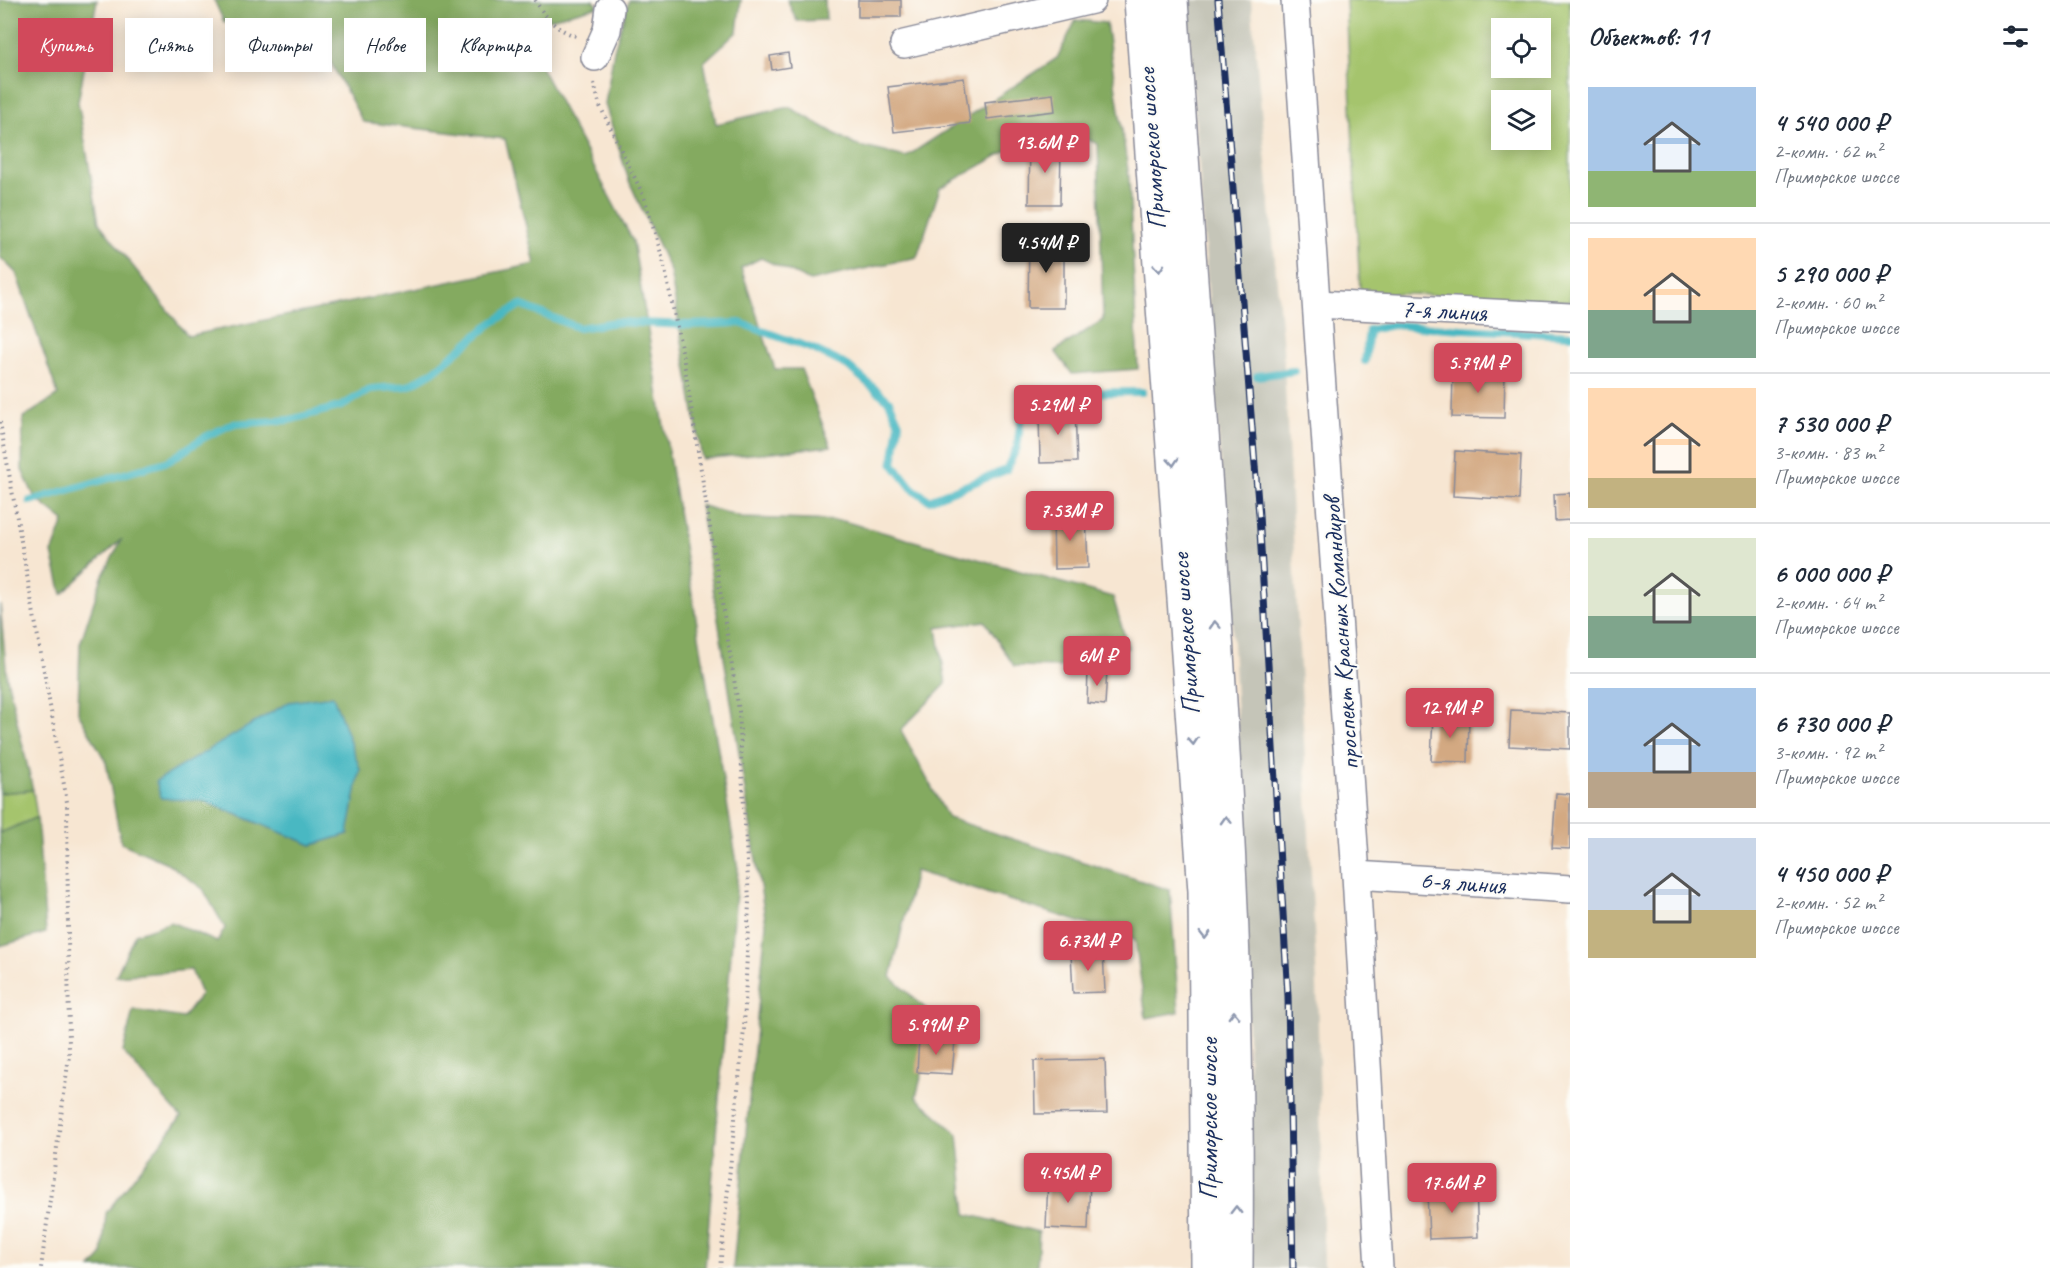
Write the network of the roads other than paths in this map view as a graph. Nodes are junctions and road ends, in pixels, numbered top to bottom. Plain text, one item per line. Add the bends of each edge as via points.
1 (1092, 0) edge
2 (1141, 0) edge
3 (1171, 0) edge
4 (1295, 0) edge
5 (610, 9) dead end
6 (904, 44) dead end
7 (595, 57) road end
8 (1317, 304) junction
9 (1570, 317) edge
10 (1356, 875) junction
11 (1570, 889) edge
12 (1208, 1268) edge
13 (1236, 1268) edge
14 (1379, 1268) edge

1 - 6 street
2 -> 12 highway, Приморское шоссе via 1205,891
13 -> 3 highway, Приморское шоссе via 1237,1135 1230,888
4 - 8 street, проспект Красных Командиров
5 - 7 street via 608,30
8 - 9 street, 7-я линия
8 - 10 street, проспект Красных Командиров
10 - 11 street, 6-я линия
10 - 14 street, проспект Красных Командиров

